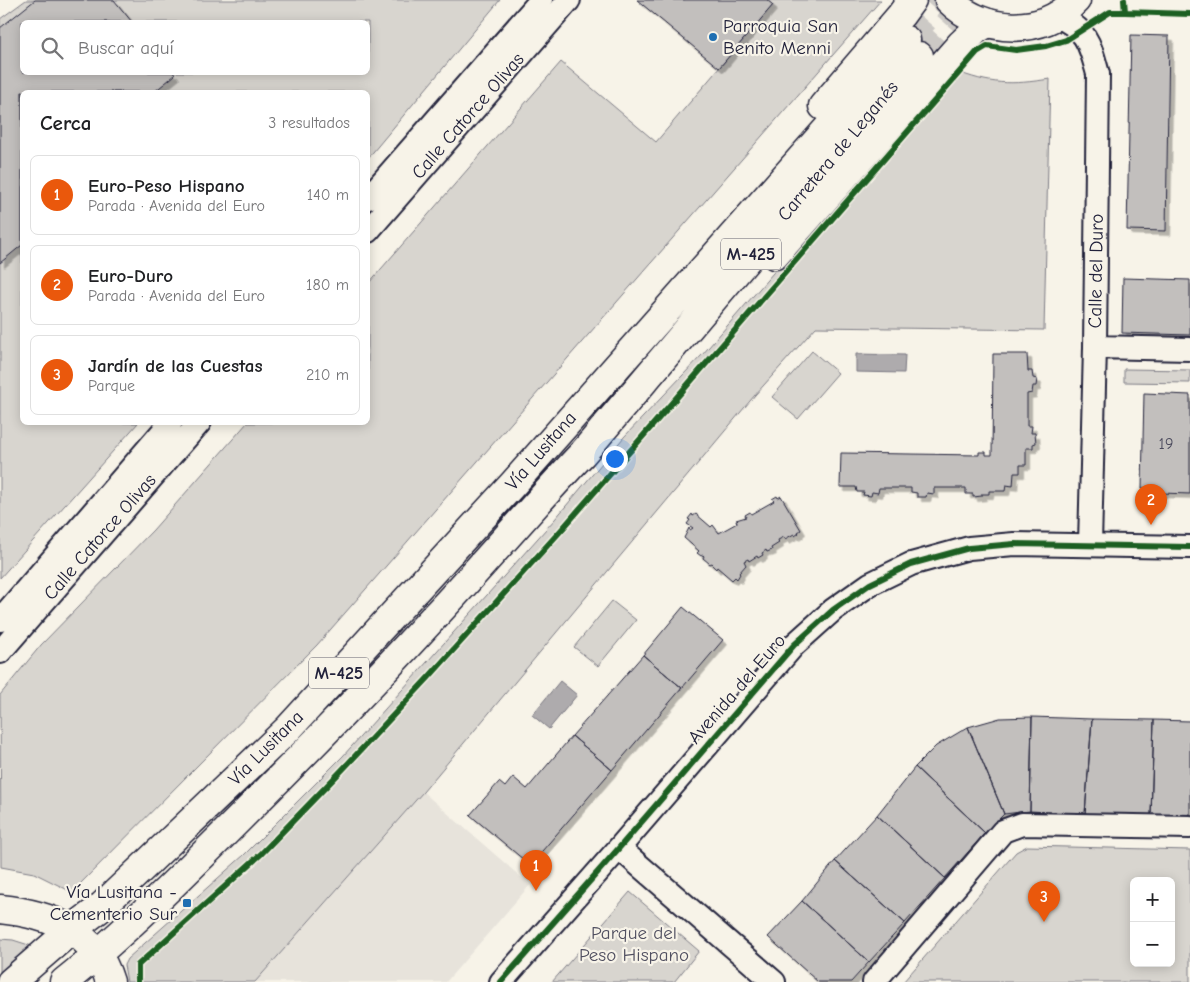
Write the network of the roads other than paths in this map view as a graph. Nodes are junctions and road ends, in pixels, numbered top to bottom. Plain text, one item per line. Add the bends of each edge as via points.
1 (541, 0) edge
2 (569, 0) edge
3 (912, 0) edge
4 (949, 0) edge
5 (1066, 8) edge
6 (988, 23) junction
7 (370, 196) edge
8 (370, 229) edge
9 (1095, 347) junction
10 (1190, 349) edge
11 (588, 398) junction
12 (168, 425) edge
13 (197, 425) edge
14 (583, 453) junction
15 (1090, 544) junction
16 (1190, 548) edge
17 (0, 620) edge
18 (0, 652) edge
19 (1190, 827) edge
20 (619, 848) junction
21 (8, 907) edge
22 (71, 930) junction
23 (97, 955) junction
24 (11, 982) edge
25 (64, 982) edge
26 (110, 982) edge
27 (501, 982) edge
28 (774, 982) edge
29 (874, 982) edge

1 - 7 street, Calle Catorce Olivas
2 - 8 street, Calle Catorce Olivas
3 - 11 main road via 625,334 597,376
4 - 6 main road via 967,15
5 - 6 main road via 1022,27
5 - 9 street, Calle del Duro via 1068,21 1081,30 1092,49 1098,74
6 - 14 main road via 961,44 695,347 617,430
9 - 10 street
9 - 15 street, Calle del Duro
11 - 14 main road, Carretera de Leganés / M-425 via 913,48
11 - 22 main road, Vía Lusitana / M-425 via 288,729 99,909
12 - 17 street, Calle Catorce Olivas
13 - 18 street, Calle Catorce Olivas
14 - 23 main road, Vía Lusitana / M-425 via 309,748
15 - 16 street, Avenida del Euro
15 - 20 street, Avenida del Euro via 1014,544 969,548 911,564 870,584 833,610 794,645
19 - 29 street via 1022,824 1003,831
20 - 27 street, Avenida del Euro
20 - 28 street
21 - 22 main road via 48,918
22 - 23 main road
22 - 24 main road, M-425
23 - 25 main road, M-425
23 - 26 main road

